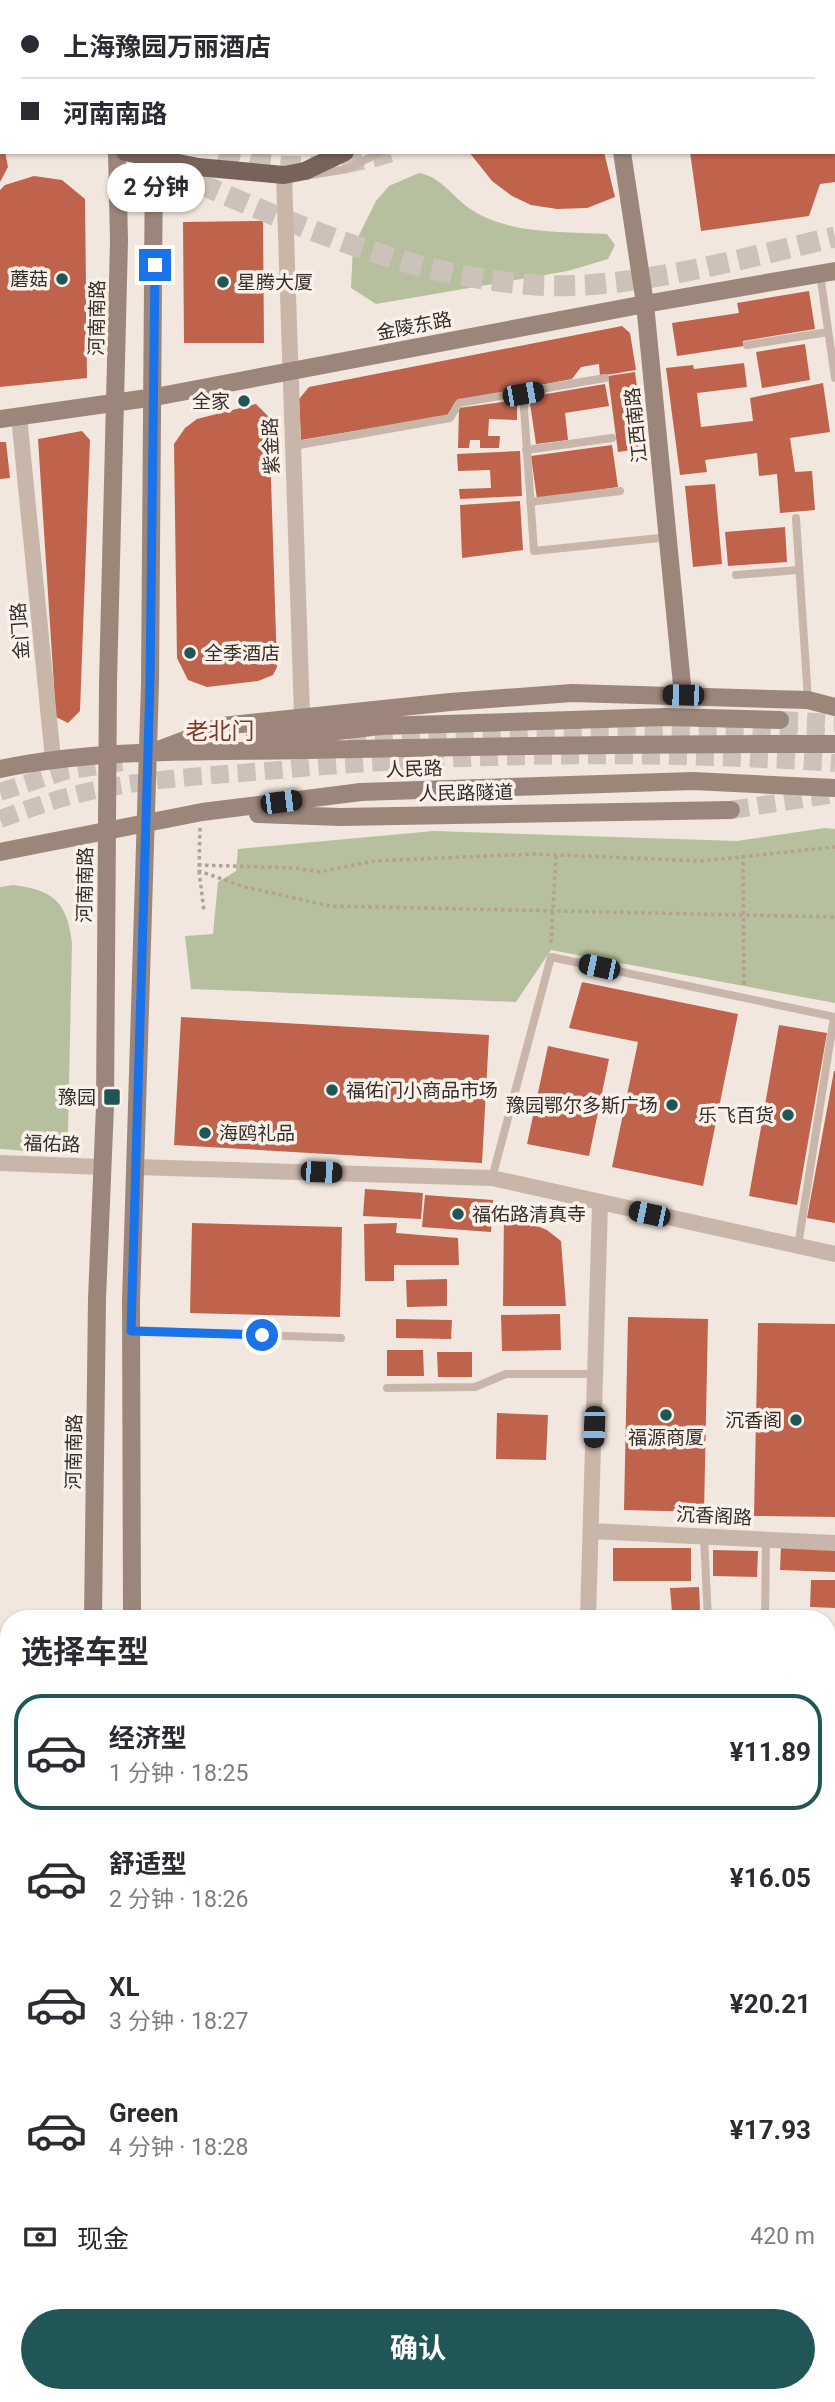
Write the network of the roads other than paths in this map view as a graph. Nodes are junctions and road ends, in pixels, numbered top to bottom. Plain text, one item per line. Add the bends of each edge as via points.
1 (117, 154) edge
2 (189, 154) edge
3 (341, 154) edge
4 (376, 154) edge
5 (622, 154) edge
6 (154, 155) edge
7 (237, 170) junction
8 (285, 175) junction
9 (827, 273) edge
10 (645, 304) junction
11 (828, 332) junction
12 (747, 345) dead end
13 (833, 355) edge
14 (289, 372) junction
15 (605, 378) dead end
16 (835, 378) edge
17 (523, 394) junction
18 (155, 397) junction
19 (116, 404) junction
20 (19, 416) junction
21 (0, 419) edge
22 (612, 438) dead end
23 (293, 446) junction
24 (526, 450) junction
25 (620, 491) dead end
26 (530, 502) junction
27 (796, 518) dead end
28 (669, 537) junction
29 (798, 570) junction
30 (736, 575) dead end
31 (683, 695) junction
32 (808, 700) junction
33 (835, 706) edge
34 (302, 715) junction
35 (780, 720) tunnel mouth
36 (835, 744) edge
37 (148, 754) junction
38 (108, 756) junction
39 (53, 759) junction
40 (0, 769) edge
41 (835, 788) edge
42 (731, 810) tunnel mouth
43 (202, 812) junction
44 (147, 822) junction
45 (107, 830) junction
46 (0, 852) edge
47 (835, 1017) edge
48 (0, 1163) edge
49 (102, 1167) junction
50 (136, 1167) junction
51 (492, 1178) junction
52 (600, 1204) junction
53 (798, 1246) junction
54 (835, 1254) edge
55 (131, 1331) junction
56 (341, 1338) dead end
57 (596, 1374) junction
58 (387, 1388) dead end
59 (591, 1531) junction
60 (705, 1537) junction
61 (766, 1540) junction
62 (835, 1543) edge
63 (93, 1610) edge
64 (132, 1610) edge
65 (588, 1610) edge
66 (708, 1610) edge
67 (765, 1610) edge

1 - 19 main road, 河南南路
2 - 7 main road
3 - 8 main road
4 - 8 lane via 329,174
5 - 10 main road, 江西南路
6 - 7 main road via 198,167
6 - 18 main road
7 - 8 main road
8 - 14 street, 紫金路
9 - 10 main road, 金陵东路
9 - 11 lane
10 - 14 main road, 金陵东路
10 - 28 main road, 江西南路
11 - 12 lane
11 - 13 lane
13 - 16 lane
14 - 18 main road, 金陵东路
14 - 23 street, 紫金路
15 - 17 lane
17 - 23 lane via 459,403 450,418
17 - 24 lane
18 - 19 main road, 金陵东路
18 - 37 main road
19 - 20 main road, 金陵东路
19 - 38 main road, 河南南路
20 - 21 main road, 金陵东路
20 - 39 street, 金门路
22 - 24 lane
23 - 34 street, 紫金路
24 - 26 lane
25 - 26 lane
26 - 28 lane via 534,551
27 - 29 lane
28 - 31 main road, 江西南路
29 - 30 lane
29 - 32 lane
31 - 32 main road, 人民路
31 - 34 main road, 人民路 via 572,693
32 - 33 main road, 人民路
34 - 37 main road, 人民路 via 222,726
35 - 37 main road via 666,717 380,726
36 - 37 main road, 人民路 via 572,744
37 - 38 main road, 人民路
37 - 44 main road
38 - 39 main road, 人民路
38 - 45 main road, 河南南路
39 - 40 main road, 人民路
41 - 43 main road, 人民路 via 693,781 375,792
42 - 43 main road, 人民路隧道 via 340,817
43 - 44 main road, 人民路
44 - 45 main road, 人民路
44 - 50 main road
45 - 46 main road, 人民路
45 - 49 main road, 河南南路
47 - 51 lane via 550,959
47 - 53 lane
48 - 49 street, 福佑路
49 - 63 main road, 河南南路
50 - 51 street
50 - 55 main road
51 - 52 street
52 - 53 street
52 - 57 street
53 - 54 street
55 - 56 lane
55 - 64 main road
57 - 58 lane via 506,1374 475,1387
57 - 59 street
59 - 60 street, 沉香阁路
59 - 65 street
60 - 61 street, 沉香阁路
60 - 66 lane
61 - 62 street, 沉香阁路
61 - 67 lane

